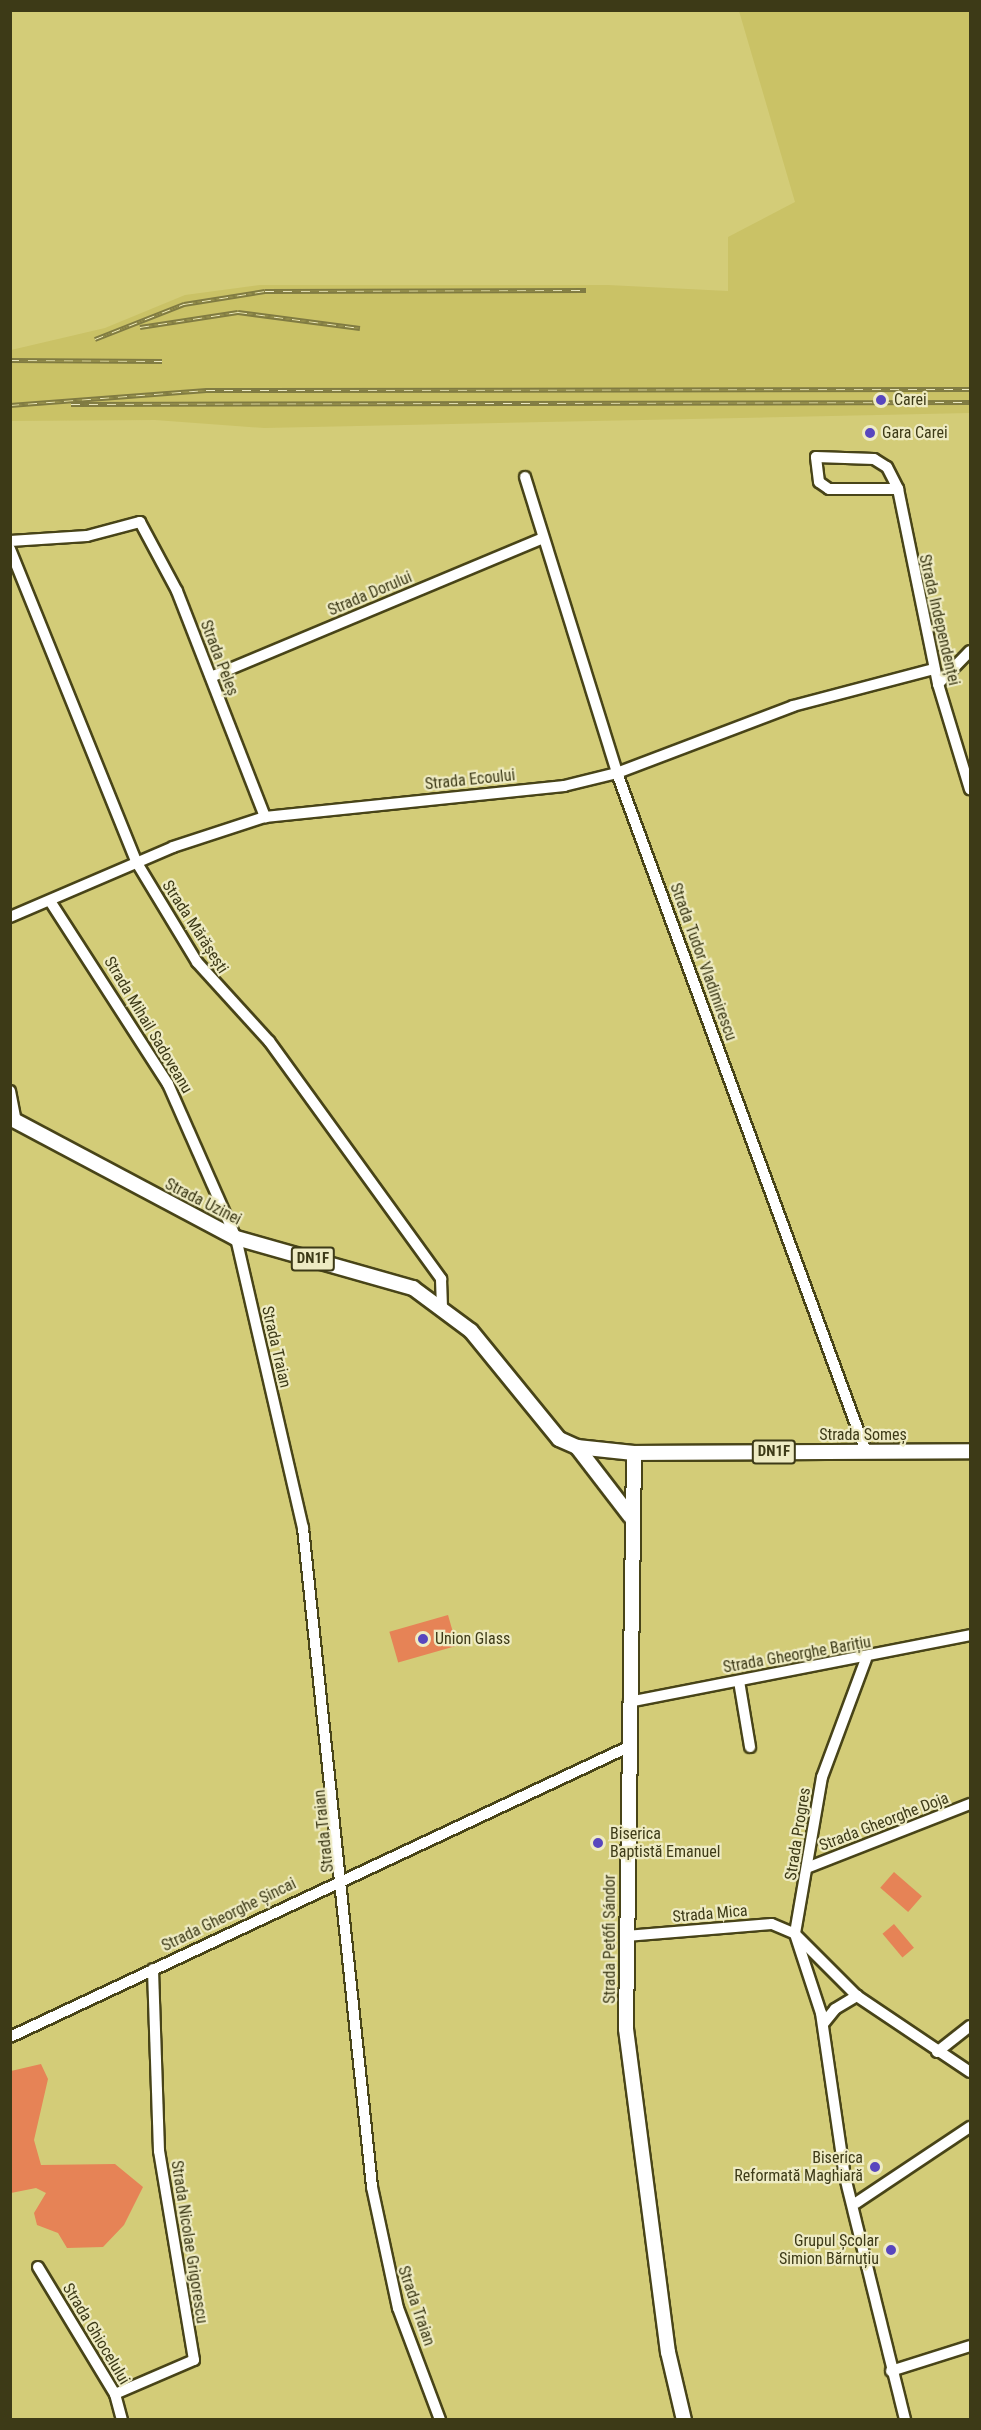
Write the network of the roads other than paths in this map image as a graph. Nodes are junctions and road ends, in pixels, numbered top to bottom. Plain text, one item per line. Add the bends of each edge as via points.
1 (525, 477) dead end
2 (898, 489) junction
3 (541, 539) junction
4 (10, 542) edge
5 (10, 549) edge
6 (970, 651) edge
7 (934, 669) junction
8 (211, 677) junction
9 (938, 684) junction
10 (617, 773) junction
11 (970, 789) edge
12 (265, 817) junction
13 (137, 863) junction
14 (50, 901) junction
15 (10, 917) edge
16 (10, 1091) edge
17 (13, 1120) edge
18 (236, 1238) junction
19 (442, 1306) junction
20 (577, 1447) junction
21 (970, 1451) edge
22 (866, 1452) junction
23 (633, 1453) junction
24 (630, 1516) junction
25 (970, 1635) edge
26 (866, 1659) junction
27 (739, 1680) junction
28 (629, 1702) junction
29 (750, 1747) dead end
30 (626, 1748) junction
31 (970, 1804) edge
32 (809, 1867) junction
33 (343, 1876) junction
34 (795, 1934) junction
35 (626, 1936) junction
36 (153, 1969) junction
37 (857, 1996) junction
38 (823, 2025) junction
39 (970, 2026) edge
40 (10, 2037) edge
41 (937, 2052) junction
42 (970, 2072) edge
43 (970, 2127) edge
44 (856, 2203) junction
45 (38, 2267) dead end
46 (970, 2346) edge
47 (891, 2371) junction
48 (115, 2394) junction
49 (122, 2420) edge
50 (440, 2420) edge
51 (684, 2420) edge
52 (905, 2420) edge

1 - 3 street, Strada Tudor Vladimirescu
2 - 2 street, Strada Independenței via 829,489 819,482 816,457 874,459 887,467
2 - 7 street, Strada Independenței
3 - 8 street, Strada Dorului
3 - 10 street, Strada Tudor Vladimirescu
4 - 8 street, Strada Peleș via 87,536 132,520 145,528
5 - 13 street, Strada Mărășești
6 - 9 street
7 - 9 street, Strada Independenței
7 - 10 street, Strada Ecoului via 794,706
8 - 12 street, Strada Peleș
9 - 11 street, Strada Independenței
10 - 12 street, Strada Ecoului via 564,786
10 - 22 street, Strada Tudor Vladimirescu
12 - 13 street, Strada Ecoului
13 - 14 street, Strada Ecoului
13 - 19 street, Strada Mărășești via 204,971 269,1041 441,1279
14 - 15 street, Strada Ecoului
14 - 18 street, Strada Mihail Sadoveanu via 168,1084
16 - 17 street
17 - 18 main road, Strada Uzinei / DN1F
18 - 19 main road, Strada Uzinei / DN1F via 413,1288
18 - 33 street, Strada Traian via 303,1528
19 - 20 main road, Strada Uzinei / DN1F via 471,1331 559,1439
20 - 23 main road, Strada Someș / DN1F
20 - 24 main road
21 - 22 main road, Strada Someș / DN1F
22 - 23 main road, Strada Someș / DN1F
23 - 24 main road, Strada Petőfi Sándor
24 - 28 main road, Strada Petőfi Sándor
25 - 26 street, Strada Gheorghe Barițiu
26 - 27 street, Strada Gheorghe Barițiu
26 - 32 street, Strada Progres via 822,1777
27 - 28 street, Strada Gheorghe Barițiu
27 - 29 street
28 - 30 main road, Strada Petőfi Sándor
30 - 33 street, Strada Gheorghe Șincai
30 - 35 main road, Strada Petőfi Sándor
31 - 32 street, Strada Gheorghe Doja
32 - 34 street, Strada Progres
33 - 36 street, Strada Gheorghe Șincai
33 - 50 street, Strada Traian via 372,2187 398,2308
34 - 35 street, Strada Mica via 772,1924
34 - 37 street
34 - 38 street
35 - 51 main road, Strada Petőfi Sándor via 626,2029 635,2112 668,2352
36 - 40 street, Strada Gheorghe Șincai
36 - 48 street, Strada Nicolae Grigorescu via 159,2151 194,2360
37 - 38 street via 835,2009
37 - 41 street
38 - 44 street via 845,2177
39 - 41 street
41 - 42 street
43 - 44 street
44 - 47 street
45 - 48 street, Strada Ghiocelului
46 - 47 street
47 - 52 street
48 - 49 street, Strada Ghiocelului

